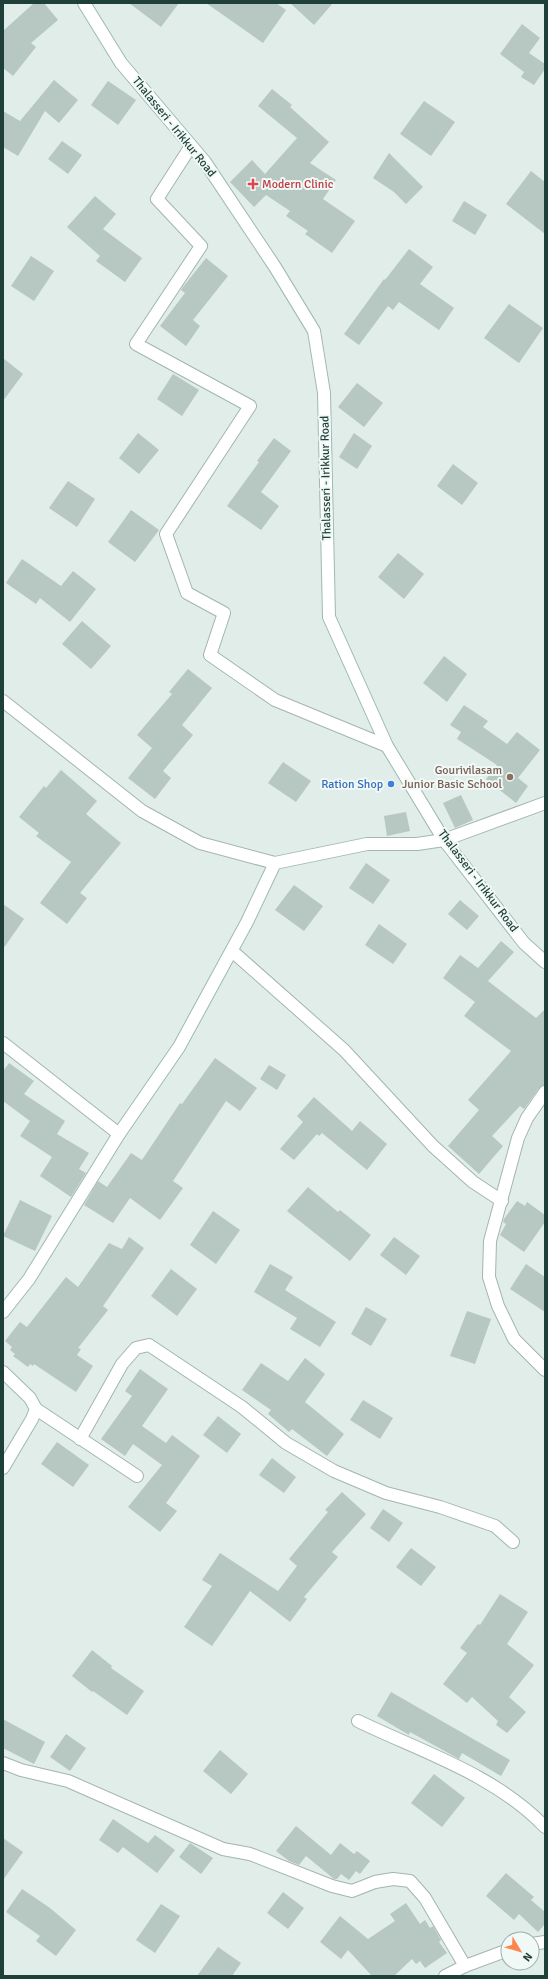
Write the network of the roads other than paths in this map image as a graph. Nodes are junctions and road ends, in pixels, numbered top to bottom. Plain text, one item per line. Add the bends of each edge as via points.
1 (84, 3) edge
2 (191, 146) junction
3 (3, 701) edge
4 (387, 746) junction
5 (545, 803) edge
6 (444, 840) junction
7 (275, 863) junction
8 (232, 951) junction
9 (545, 962) edge
10 (3, 1043) edge
11 (545, 1092) edge
12 (119, 1134) junction
13 (502, 1201) junction
14 (3, 1312) edge
15 (545, 1370) edge
16 (3, 1372) edge
17 (36, 1409) junction
18 (80, 1439) junction
19 (3, 1468) edge
20 (137, 1476) dead end
21 (513, 1542) dead end
22 (358, 1721) dead end
23 (3, 1763) edge
24 (545, 1827) edge
25 (500, 1953) edge
26 (465, 1966) junction
27 (445, 1976) edge

1 - 2 street, Thalasseri - Irikkur Road via 121,63
2 - 4 street, Thalasseri - Irikkur Road via 205,162 258,241 314,331 324,393 329,617
2 - 4 street via 157,199 201,246 136,344 250,406 166,534 187,593 224,613 210,655 275,700
3 - 7 street via 142,811 200,843
4 - 6 street, Thalasseri - Irikkur Road
5 - 6 street
6 - 7 street via 417,844 367,844
6 - 9 street, Thalasseri - Irikkur Road via 524,944
7 - 8 street
8 - 12 street via 179,1047
8 - 13 street via 344,1050 433,1146 473,1182
10 - 12 street
11 - 13 street via 527,1118 518,1138
12 - 14 street via 29,1279
13 - 15 street via 490,1241 489,1277 498,1306 514,1339
16 - 17 street via 30,1398
17 - 18 street
17 - 19 street
18 - 20 street
18 - 21 street via 122,1364 136,1348 149,1345 242,1407 286,1443 334,1471 386,1493 440,1507 495,1526
22 - 24 street via 479,1777 510,1797
23 - 26 street via 68,1781 223,1849 250,1854 332,1886 352,1891 375,1882 393,1879 410,1881 424,1898
25 - 26 street
26 - 27 street

